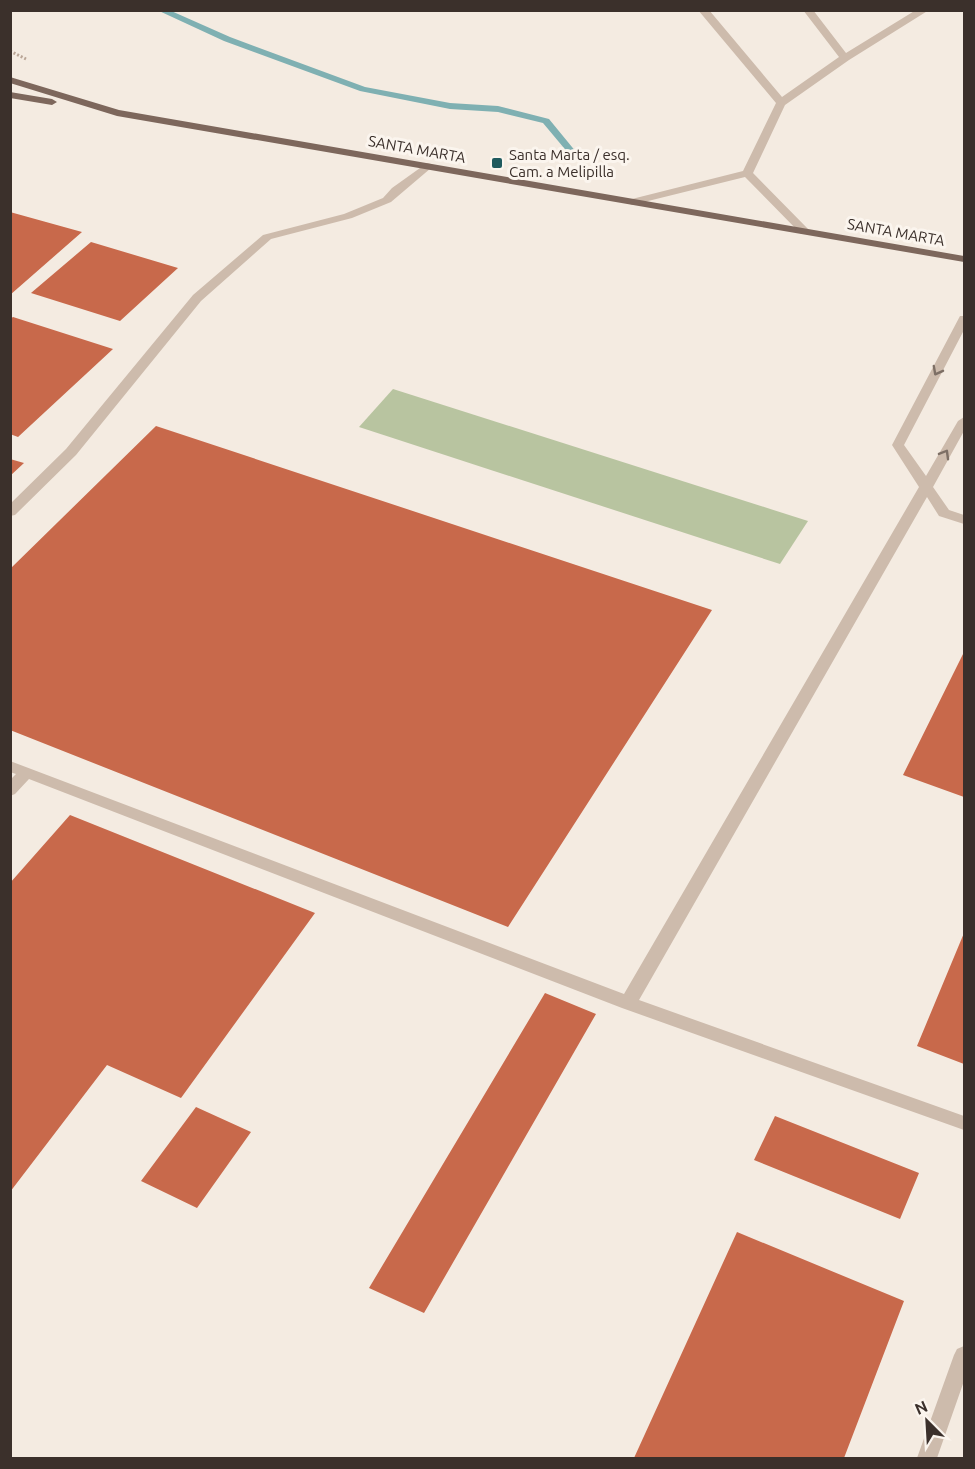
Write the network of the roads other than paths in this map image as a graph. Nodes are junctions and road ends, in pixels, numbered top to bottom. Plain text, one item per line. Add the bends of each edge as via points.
1 (704, 10) edge
2 (808, 10) edge
3 (924, 10) edge
4 (845, 58) junction
5 (10, 80) edge
6 (10, 95) edge
7 (781, 103) junction
8 (117, 113) junction
9 (427, 166) junction
10 (747, 173) junction
11 (632, 202) junction
12 (805, 232) junction
13 (964, 260) edge
14 (964, 320) edge
15 (964, 421) edge
16 (926, 488) junction
17 (10, 512) edge
18 (964, 519) edge
19 (10, 766) edge
20 (27, 772) junction
21 (10, 790) edge
22 (628, 1003) junction
23 (964, 1123) edge
24 (964, 1355) edge
25 (927, 1458) edge

1 - 7 lane
2 - 4 lane
3 - 4 lane
4 - 7 lane
5 - 8 main road, SANTA MARTA
6 - 8 main road
7 - 10 lane
8 - 9 main road, SANTA MARTA
9 - 11 main road, SANTA MARTA
9 - 17 lane via 387,200 348,216 267,237 197,298 71,452
10 - 11 lane
10 - 12 lane
11 - 12 main road, SANTA MARTA
12 - 13 main road, SANTA MARTA
14 -> 16 lane via 898,445
16 -> 15 lane
16 - 18 lane via 944,513
16 - 22 lane
19 - 20 lane
20 - 21 lane
20 - 22 lane
22 - 23 lane
24 - 25 lane

